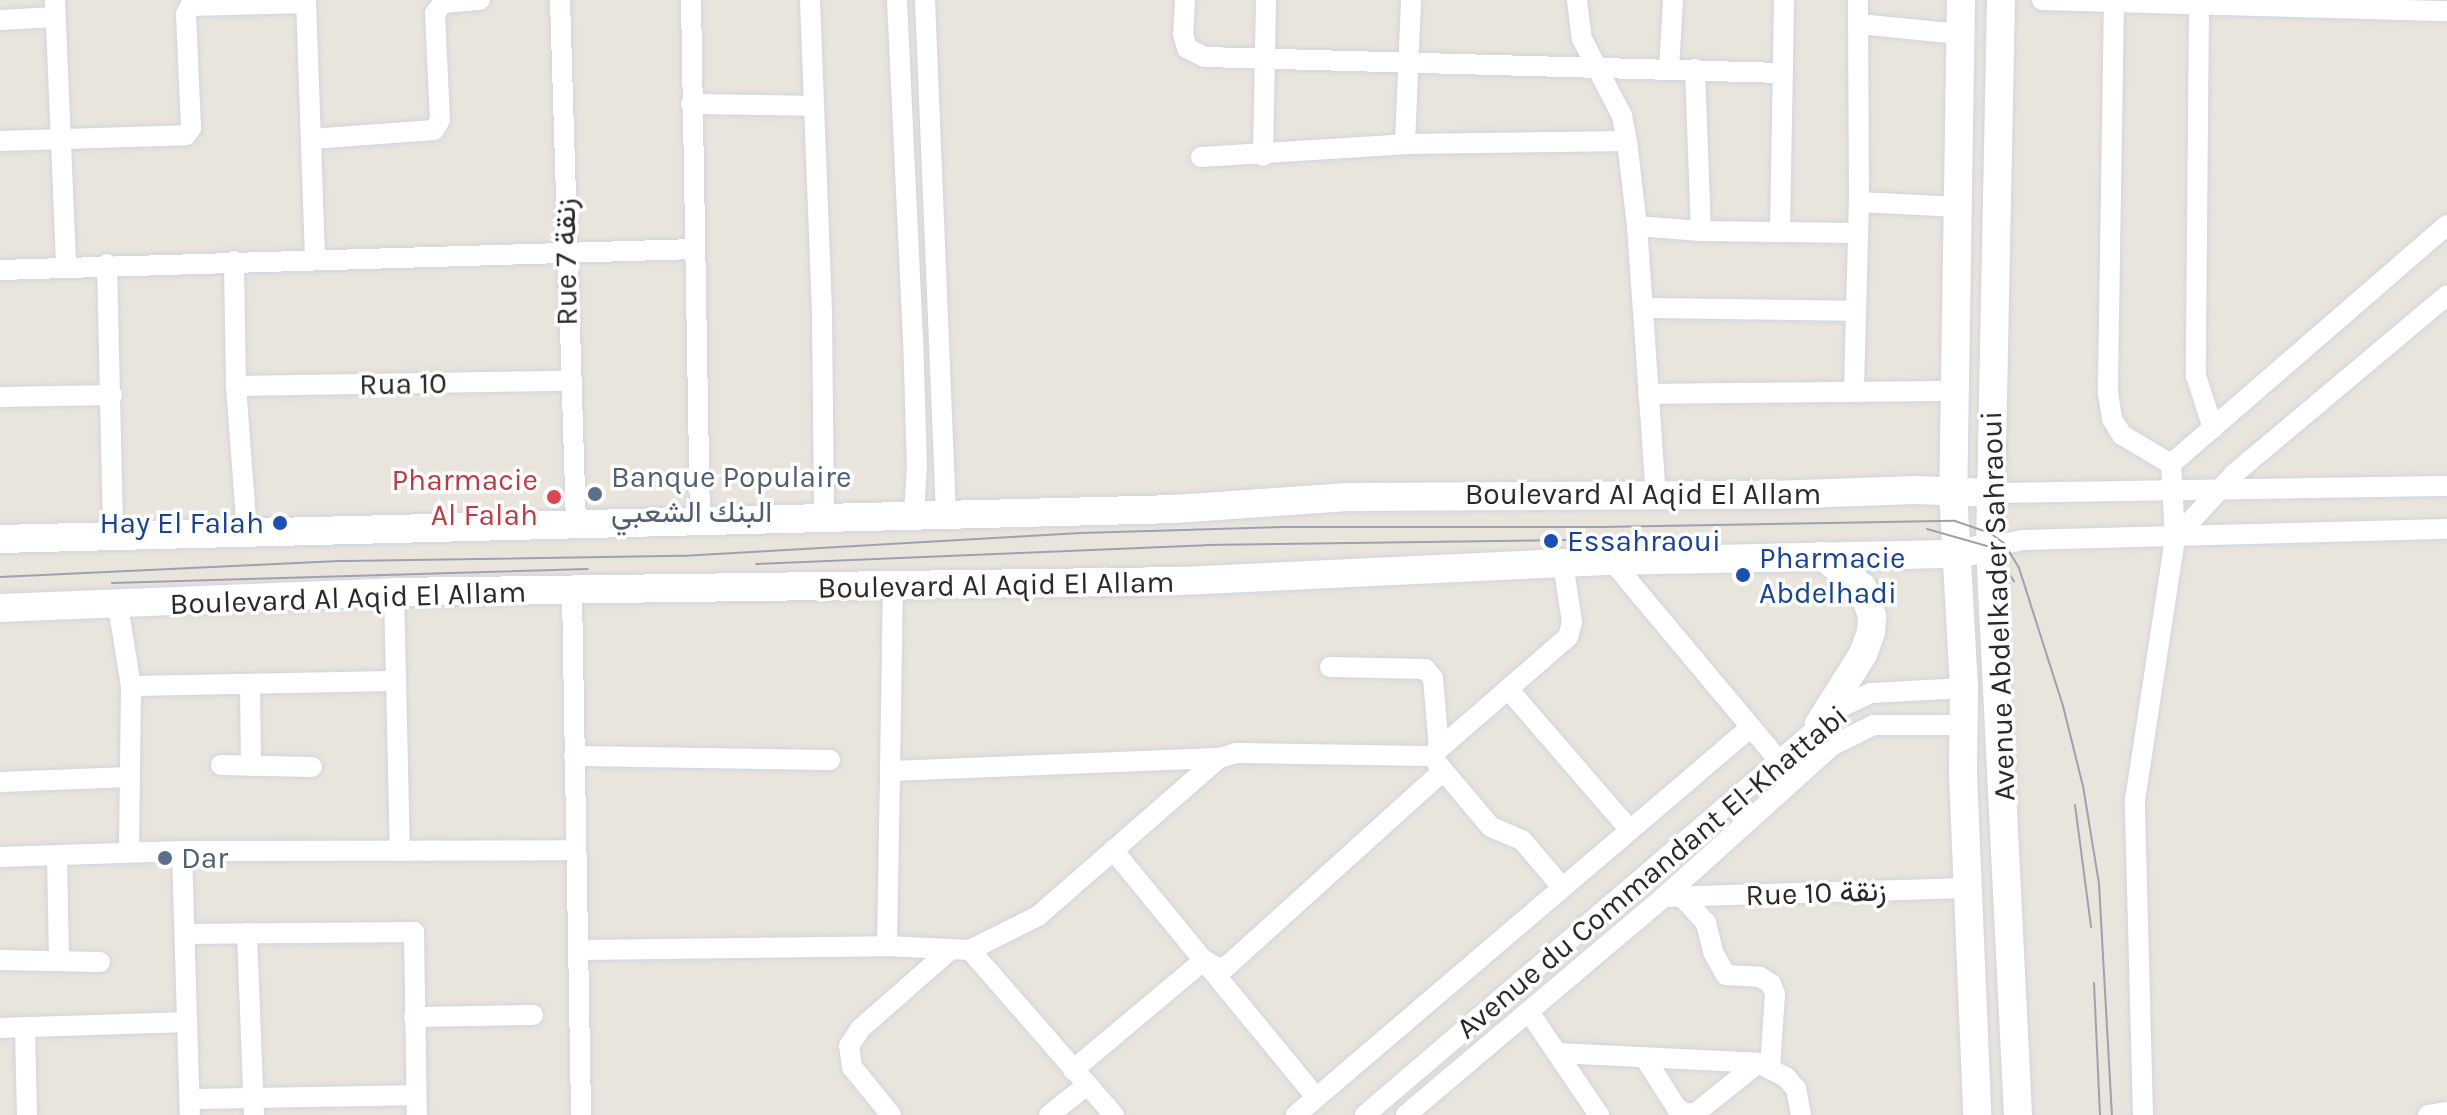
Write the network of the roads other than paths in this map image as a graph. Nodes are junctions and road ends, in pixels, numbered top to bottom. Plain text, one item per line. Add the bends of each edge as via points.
1 (480, 0) edge
2 (560, 0) edge
3 (691, 0) edge
4 (810, 0) edge
5 (897, 0) edge
6 (925, 0) edge
7 (1185, 0) edge
8 (1266, 0) edge
9 (1411, 0) edge
10 (1577, 0) edge
11 (1673, 0) edge
12 (1784, 0) edge
13 (1858, 0) edge
14 (1961, 0) edge
15 (2001, 0) edge
16 (2042, 0) edge
17 (306, 1) edge
18 (2114, 1) edge
19 (2342, 4) edge
20 (2199, 5) junction
21 (55, 8) edge
22 (2447, 11) edge
23 (0, 20) edge
24 (1859, 24) junction
25 (1960, 34) junction
26 (1266, 59) junction
27 (1409, 60) junction
28 (1594, 65) junction
29 (1669, 68) junction
30 (1695, 69) junction
31 (1783, 73) junction
32 (691, 104) junction
33 (812, 106) junction
34 (311, 139) junction
35 (0, 141) edge
36 (1627, 141) junction
37 (60, 142) junction
38 (1405, 144) junction
39 (1263, 156) junction
40 (1201, 157) dead end
41 (1859, 202) junction
42 (1959, 207) junction
43 (2447, 225) edge
44 (1637, 226) junction
45 (1701, 231) junction
46 (1780, 232) junction
47 (1858, 233) junction
48 (695, 249) junction
49 (566, 253) junction
50 (315, 259) junction
51 (234, 261) junction
52 (107, 264) junction
53 (66, 265) junction
54 (0, 270) edge
55 (2447, 295) edge
56 (1643, 308) junction
57 (1856, 311) junction
58 (569, 381) junction
59 (236, 386) junction
60 (1854, 389) junction
61 (1955, 391) junction
62 (1648, 394) junction
63 (112, 395) junction
64 (0, 397) edge
65 (2213, 428) junction
66 (2171, 464) junction
67 (2447, 486) edge
68 (2172, 490) junction
69 (2218, 490) junction
70 (1953, 491) junction
71 (1991, 493) junction
72 (1656, 495) junction
73 (914, 514) junction
74 (946, 514) junction
75 (824, 517) junction
76 (700, 519) junction
77 (576, 523) junction
78 (2447, 529) edge
79 (247, 532) junction
80 (113, 536) junction
81 (2175, 538) junction
82 (0, 539) edge
83 (1990, 547) junction
84 (1958, 554) junction
85 (1821, 555) junction
86 (1612, 561) junction
87 (1563, 563) junction
88 (893, 585) junction
89 (394, 592) junction
90 (572, 592) junction
91 (118, 606) junction
92 (0, 608) edge
93 (1330, 667) dead end
94 (395, 681) junction
95 (250, 684) junction
96 (131, 686) junction
97 (1964, 688) junction
98 (1509, 690) junction
99 (1819, 724) junction
100 (1963, 725) junction
101 (1751, 727) junction
102 (574, 756) junction
103 (1219, 758) junction
104 (1438, 758) junction
105 (830, 760) dead end
106 (1779, 761) junction
107 (221, 765) dead end
108 (251, 766) junction
109 (312, 767) dead end
110 (890, 771) junction
111 (129, 777) junction
112 (0, 782) edge
113 (1630, 830) junction
114 (574, 850) junction
115 (1113, 850) junction
116 (182, 851) junction
117 (400, 851) junction
118 (129, 852) junction
119 (57, 855) junction
120 (0, 857) edge
121 (1562, 887) junction
122 (1968, 888) junction
123 (1673, 897) junction
124 (247, 933) junction
125 (185, 934) junction
126 (887, 946) junction
127 (961, 949) junction
128 (579, 950) junction
129 (0, 960) edge
130 (1204, 960) junction
131 (59, 961) junction
132 (100, 962) dead end
133 (1529, 1012) junction
134 (533, 1015) dead end
135 (414, 1017) junction
136 (187, 1022) junction
137 (25, 1027) junction
138 (0, 1028) edge
139 (1557, 1053) junction
140 (1646, 1060) junction
141 (1764, 1066) junction
142 (1080, 1077) junction
143 (1316, 1097) junction
144 (417, 1105) edge
145 (254, 1106) edge
146 (190, 1107) edge
147 (2447, 1112) edge
148 (27, 1115) edge
149 (581, 1115) edge
150 (891, 1115) edge
151 (1049, 1115) edge
152 (1114, 1115) edge
153 (1296, 1115) edge
154 (1365, 1115) edge
155 (1406, 1115) edge
156 (1599, 1115) edge
157 (1801, 1115) edge
158 (1977, 1115) edge
159 (2018, 1115) edge
160 (2143, 1115) edge
161 (2428, 1115) edge

1 - 34 street via 443,3 435,13 440,120 434,130
2 - 49 street, Rue 7 زنقة
3 - 32 street
4 - 33 street
5 - 73 street via 913,321
6 - 74 street
7 - 26 street via 1183,34 1194,54
8 - 26 street
9 - 27 street
10 - 28 street via 1582,39
11 - 29 street
12 - 31 street
13 - 24 street
14 - 25 main road, Avenue Abdelkader Sahraoui
15 - 71 main road, Avenue Abdelkader Sahraoui
16 - 18 street
17 - 34 street
17 - 37 street via 190,6 186,14 191,128 186,135
18 - 20 street
18 - 66 street via 2108,393 2112,419 2122,435
19 - 20 street
19 - 22 street
20 - 65 street via 2196,376
21 - 23 street
21 - 37 street
24 - 25 street
24 - 41 street
25 - 42 main road, Avenue Abdelkader Sahraoui
26 - 27 street
26 - 39 street
27 - 28 street
27 - 38 street
28 - 29 street
28 - 36 street via 1622,116
29 - 30 street
30 - 31 street
30 - 45 street
31 - 46 street
32 - 33 street
32 - 48 street
33 - 75 street
34 - 50 street
35 - 37 street
36 - 38 street
36 - 44 street
37 - 53 street
38 - 39 street
39 - 40 street
41 - 42 street
41 - 47 street
42 - 61 main road, Avenue Abdelkader Sahraoui
43 - 65 street
44 - 45 street
44 - 56 street
45 - 46 street
46 - 47 street
47 - 57 street
48 - 49 street
48 - 76 street
49 - 50 street
49 - 58 street, Rue 7 زنقة
50 - 51 street
51 - 52 street
51 - 59 street
52 - 53 street
52 - 63 street
53 - 54 street
55 - 69 street
56 - 57 street
56 - 62 street
57 - 60 street
58 - 59 street, Rua 10
58 - 77 street, Rue 7 زنقة
59 - 79 street
60 - 61 street
60 - 62 street
61 - 70 main road, Avenue Abdelkader Sahraoui
62 - 72 street
63 - 64 street
63 - 80 street
65 - 66 street
66 - 68 street
67 - 69 street
68 - 69 street
68 - 71 street
68 - 81 street
69 - 81 street
70 - 71 main road, Boulevard Al Aqid El Allam
70 - 72 main road, Boulevard Al Aqid El Allam
70 - 84 main road, Avenue Abdelkader Sahraoui
71 - 83 main road, Avenue Abdelkader Sahraoui
72 - 74 main road, Boulevard Al Aqid El Allam via 1348,497 1175,509
73 - 74 main road, Boulevard Al Aqid El Allam
73 - 75 main road, Boulevard Al Aqid El Allam
75 - 76 main road, Boulevard Al Aqid El Allam
76 - 77 main road, Boulevard Al Aqid El Allam
77 - 79 main road, Boulevard Al Aqid El Allam
78 - 81 street
79 - 80 main road, Boulevard Al Aqid El Allam
80 - 82 main road, Boulevard Al Aqid El Allam
81 - 83 street via 2022,540
81 - 160 street via 2135,800
83 - 84 main road, Boulevard Al Aqid El Allam
83 - 159 main road, Avenue Abdelkader Sahraoui
84 - 85 main road, Boulevard Al Aqid El Allam
84 - 97 main road, Avenue Abdelkader Sahraoui
85 - 86 main road, Boulevard Al Aqid El Allam
85 - 99 main road via 1862,587 1872,616 1863,654
86 - 87 main road, Boulevard Al Aqid El Allam
86 - 101 street
87 - 88 main road, Boulevard Al Aqid El Allam via 1182,581
87 - 98 street via 1572,622 1568,637
88 - 90 main road, Boulevard Al Aqid El Allam
88 - 110 street
89 - 90 main road, Boulevard Al Aqid El Allam
89 - 91 main road, Boulevard Al Aqid El Allam
89 - 94 street
90 - 102 street
91 - 92 main road, Boulevard Al Aqid El Allam
91 - 96 street
93 - 104 street via 1425,669 1433,678
94 - 95 street
94 - 117 street
95 - 96 street
95 - 108 street
96 - 111 street
97 - 99 street, Avenue du Commandant El-Khattabi via 1871,693
97 - 100 main road, Avenue Abdelkader Sahraoui
98 - 104 street
98 - 113 street
99 - 106 street, Avenue du Commandant El-Khattabi
100 - 122 main road, Avenue Abdelkader Sahraoui
100 - 123 street, Avenue du Commandant El-Khattabi via 1890,723 1858,730 1833,745
101 - 106 street
101 - 113 street
102 - 105 street
102 - 114 street
103 - 104 street via 1236,753
103 - 110 street
103 - 115 street
104 - 121 street via 1491,827 1522,840
104 - 130 street via 1226,967
106 - 154 street, Avenue du Commandant El-Khattabi
107 - 108 street
108 - 109 street
110 - 126 street
111 - 112 street
111 - 118 street
113 - 121 street
114 - 117 street
114 - 128 street
115 - 127 street via 1038,916
115 - 130 street
116 - 117 street
116 - 118 street
116 - 125 street
118 - 119 street
119 - 120 street
119 - 131 street
121 - 143 street
122 - 123 street, Rue 10 زنقة
122 - 158 main road, Avenue Abdelkader Sahraoui
123 - 133 street, Avenue du Commandant El-Khattabi
123 - 141 street via 1706,923 1719,968 1726,975 1760,977 1771,984 1775,994
124 - 125 street
124 - 135 street via 411,930
124 - 145 street
125 - 136 street
126 - 127 street
126 - 128 street
127 - 142 street
127 - 150 street via 860,1029 849,1046 852,1067
128 - 149 street
129 - 131 street
130 - 142 street
130 - 143 street
131 - 132 street
133 - 139 street
133 - 155 street, Avenue du Commandant El-Khattabi
134 - 135 street
135 - 144 street
136 - 137 street
136 - 146 street
137 - 138 street
137 - 148 street
139 - 140 street
139 - 156 street
140 - 141 street
140 - 141 street via 1686,1114 1697,1112
141 - 157 street via 1796,1089
142 - 151 street
142 - 152 street
143 - 153 street
144 - 145 street
145 - 146 street
147 - 161 street

